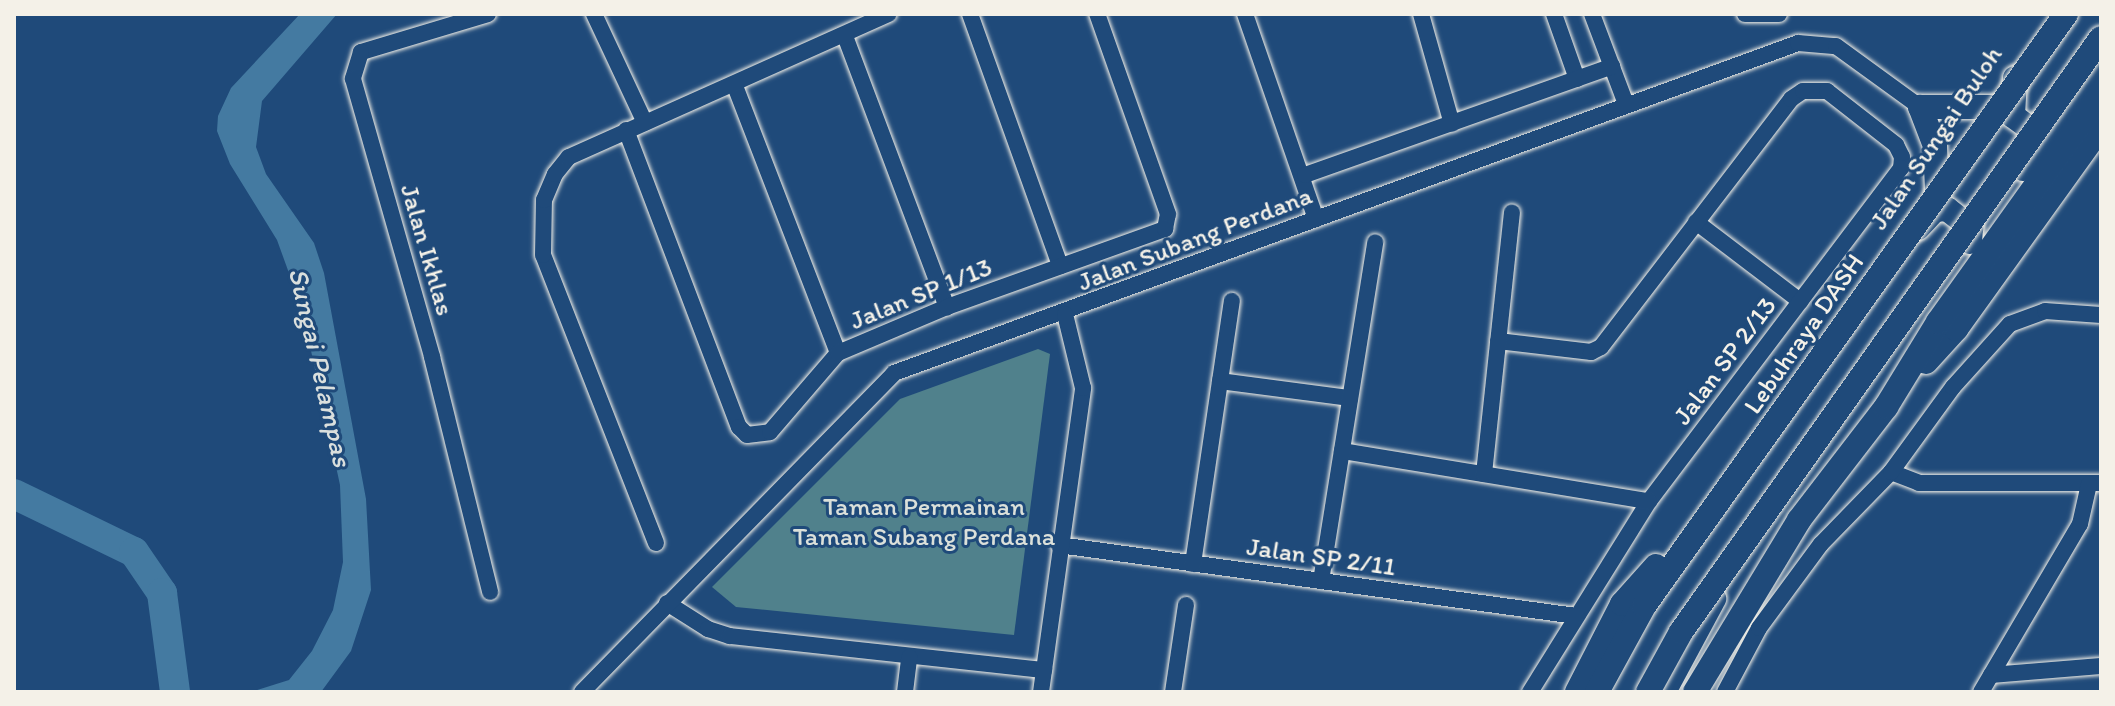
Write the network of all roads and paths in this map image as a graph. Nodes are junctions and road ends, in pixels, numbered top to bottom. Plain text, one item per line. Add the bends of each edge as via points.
1 (488, 14) edge
2 (594, 14) edge
3 (889, 14) edge
4 (970, 14) edge
5 (1097, 14) edge
6 (1245, 14) edge
7 (1421, 14) edge
8 (1554, 14) edge
9 (1592, 14) edge
10 (1745, 14) edge
11 (1779, 14) edge
12 (2054, 14) edge
13 (2066, 14) edge
14 (845, 36) junction
15 (2101, 38) edge
16 (2101, 60) edge
17 (1612, 66) junction
18 (2016, 72) junction
19 (1577, 79) junction
20 (735, 86) junction
21 (2101, 94) edge
22 (1626, 104) junction
23 (1920, 107) junction
24 (1994, 107) junction
25 (2061, 116) junction
26 (645, 123) junction
27 (1452, 124) junction
28 (2101, 127) edge
29 (626, 130) junction
30 (1305, 175) junction
31 (1937, 189) junction
32 (1512, 212) dead end
33 (1316, 219) junction
34 (1696, 222) junction
35 (1375, 242) dead end
36 (1970, 242) junction
37 (1890, 255) junction
38 (1060, 266) junction
39 (1232, 301) dead end
40 (1800, 301) junction
41 (947, 307) junction
42 (1065, 314) junction
43 (2101, 315) edge
44 (1498, 341) junction
45 (838, 353) junction
46 (1220, 381) junction
47 (1350, 398) junction
48 (1886, 407) junction
49 (1342, 451) junction
50 (1891, 472) junction
51 (1739, 473) junction
52 (1484, 474) junction
53 (2095, 484) edge
54 (1649, 501) junction
55 (656, 543) dead end
56 (1059, 545) junction
57 (1193, 564) junction
58 (1321, 581) junction
59 (490, 592) dead end
60 (667, 603) junction
61 (1186, 605) dead end
62 (1576, 616) junction
63 (909, 657) junction
64 (2101, 666) edge
65 (1044, 670) junction
66 (1991, 675) junction
67 (582, 692) edge
68 (905, 692) edge
69 (1041, 692) edge
70 (1174, 692) edge
71 (1530, 692) edge
72 (1577, 692) edge
73 (1598, 692) edge
74 (1648, 692) edge
75 (1664, 692) edge
76 (1695, 692) edge
77 (1725, 692) edge
78 (1981, 692) edge

1 - 59 street, Jalan Ikhlas via 361,52 353,79 432,357
2 - 26 street
3 - 14 street
4 - 38 street
5 - 38 street, Jalan SP 1/13 via 1168,214 1165,229
6 - 30 street
7 - 27 street
8 - 19 street
9 - 17 street
10 - 11 street
12 - 18 highway, Jalan Sungai Buloh
13 - 51 highway, Lebuhraya DASH, bridge
14 - 20 street
14 - 41 street
15 - 74 highway, bridge via 1690,619
16 - 25 highway
17 - 19 street
17 - 22 street
18 - 24 highway, Jalan Sungai Buloh
18 - 25 highway via 2013,116 2031,129
19 - 27 street
20 - 26 street
20 - 45 street
21 - 48 highway via 1938,322
22 - 23 street, Jalan Subang Perdana via 1812,42 1855,56
22 - 33 street, Jalan Subang Perdana
23 - 24 highway
23 - 31 highway via 1935,146
24 - 31 highway, Jalan Sungai Buloh
25 - 36 highway
26 - 29 street
27 - 30 street
28 - 48 highway via 1956,329
29 - 45 street, Jalan SP 1/13 via 742,432 758,435 777,427
29 - 55 street via 569,157 544,200 543,255
30 - 33 street
31 - 37 highway, Jalan Sungai Buloh
32 - 44 street
33 - 42 street, Jalan Subang Perdana
34 - 40 street
34 - 40 street, Jalan SP 2/13 via 1791,99 1827,91 1896,145 1901,168
34 - 44 street via 1597,351
35 - 47 street
36 - 37 highway via 1971,228 1961,216 1935,210
36 - 75 highway via 1714,599
37 - 73 highway, Jalan Sungai Buloh via 1648,598
38 - 41 street, Jalan SP 1/13
39 - 46 street
40 - 54 street, Jalan SP 2/13
41 - 45 street, Jalan SP 1/13
42 - 56 street via 1083,388
42 - 60 street, Jalan Subang Perdana via 894,373 878,384
43 - 50 street via 2028,314 2010,324 1953,387
44 - 52 street
46 - 47 street
46 - 57 street
47 - 49 street
48 - 76 highway via 1799,520
49 - 52 street
49 - 58 street
50 - 53 street via 1919,483
50 - 77 street via 1821,544 1759,628
51 - 72 highway, bridge via 1622,604
51 - 73 highway, Lebuhraya DASH, bridge via 1644,606
52 - 54 street
53 - 66 street via 2080,524
54 - 62 street, Jalan SP 2/13
56 - 57 street, Jalan SP 2/11
56 - 65 street
57 - 58 street, Jalan SP 2/11
58 - 62 street, Jalan SP 2/11
60 - 63 street via 708,629 730,636
60 - 67 street, Jalan Subang Perdana
61 - 70 street
62 - 71 street, Jalan SP 2/13
63 - 65 street
63 - 68 street
64 - 66 street
65 - 69 street
66 - 78 street

